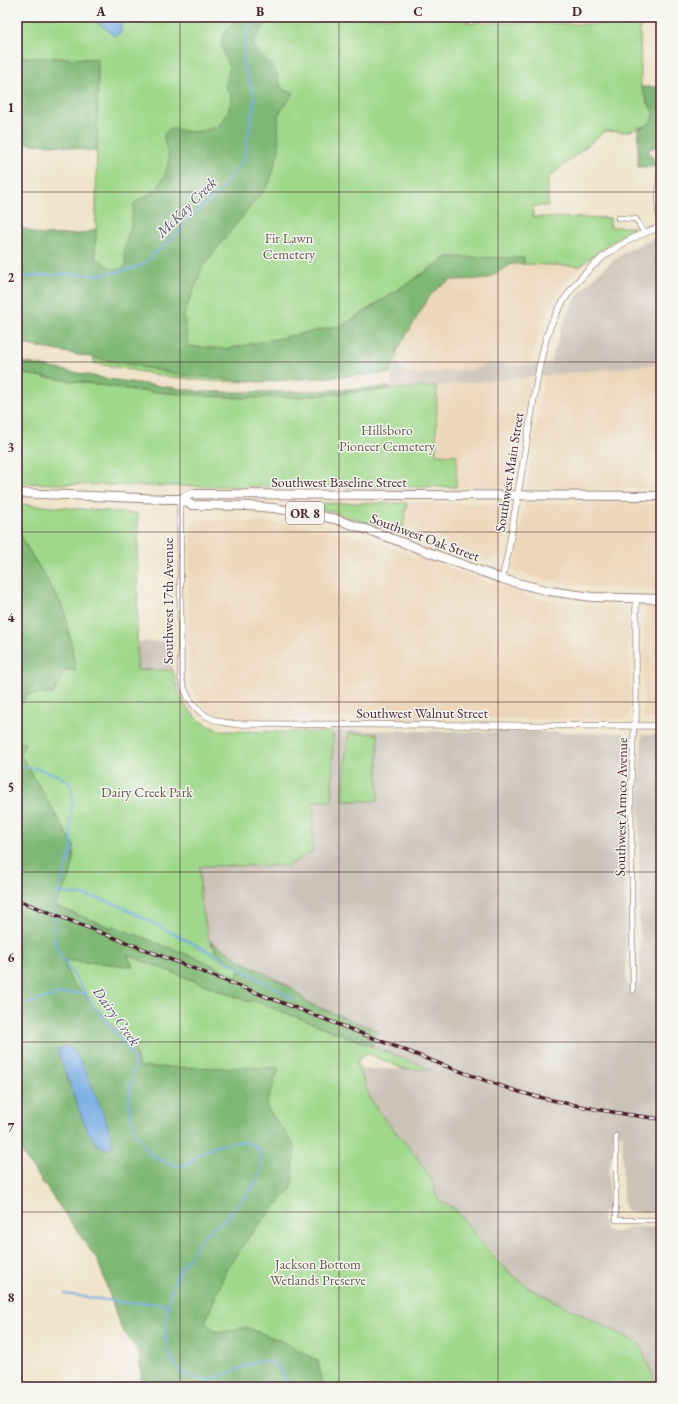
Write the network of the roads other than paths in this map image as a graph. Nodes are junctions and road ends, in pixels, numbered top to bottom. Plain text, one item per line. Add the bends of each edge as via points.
1 (661, 169) edge
2 (618, 218) dead end
3 (661, 222) edge
4 (661, 227) edge
5 (644, 233) junction
6 (17, 493) edge
7 (518, 495) junction
8 (661, 496) edge
9 (180, 499) junction
10 (502, 579) junction
11 (636, 599) junction
12 (661, 599) edge
13 (190, 702) joint
14 (634, 726) junction
15 (661, 726) edge
16 (633, 991) dead end
17 (616, 1136) dead end
18 (661, 1220) edge

1 - 3 street via 658,212
2 - 5 street via 636,219
4 - 5 street, Southwest Main Street
5 - 7 street, Southwest Main Street via 599,260 572,288 550,326 539,368
6 - 9 highway, Southwest Baseline Street / OR 8
7 - 8 highway, Southwest Baseline Street / OR 8
7 - 9 highway, Southwest Baseline Street / OR 8 via 192,494
7 - 10 street, Southwest Main Street
9 - 10 highway, Southwest Oak Street / OR 8 via 192,505 273,508 335,520
9 - 13 street, Southwest 17th Avenue via 180,673 183,688
10 - 11 highway, Southwest Oak Street / OR 8 via 561,593
11 - 12 highway, Southwest Oak Street / OR 8
11 - 14 street, Southwest Armco Avenue
13 - 14 street, Southwest Walnut Street via 212,719 235,724
14 - 15 street, Southwest Walnut Street
14 - 16 street, Southwest Armco Avenue via 631,788
17 - 18 street via 616,1220

